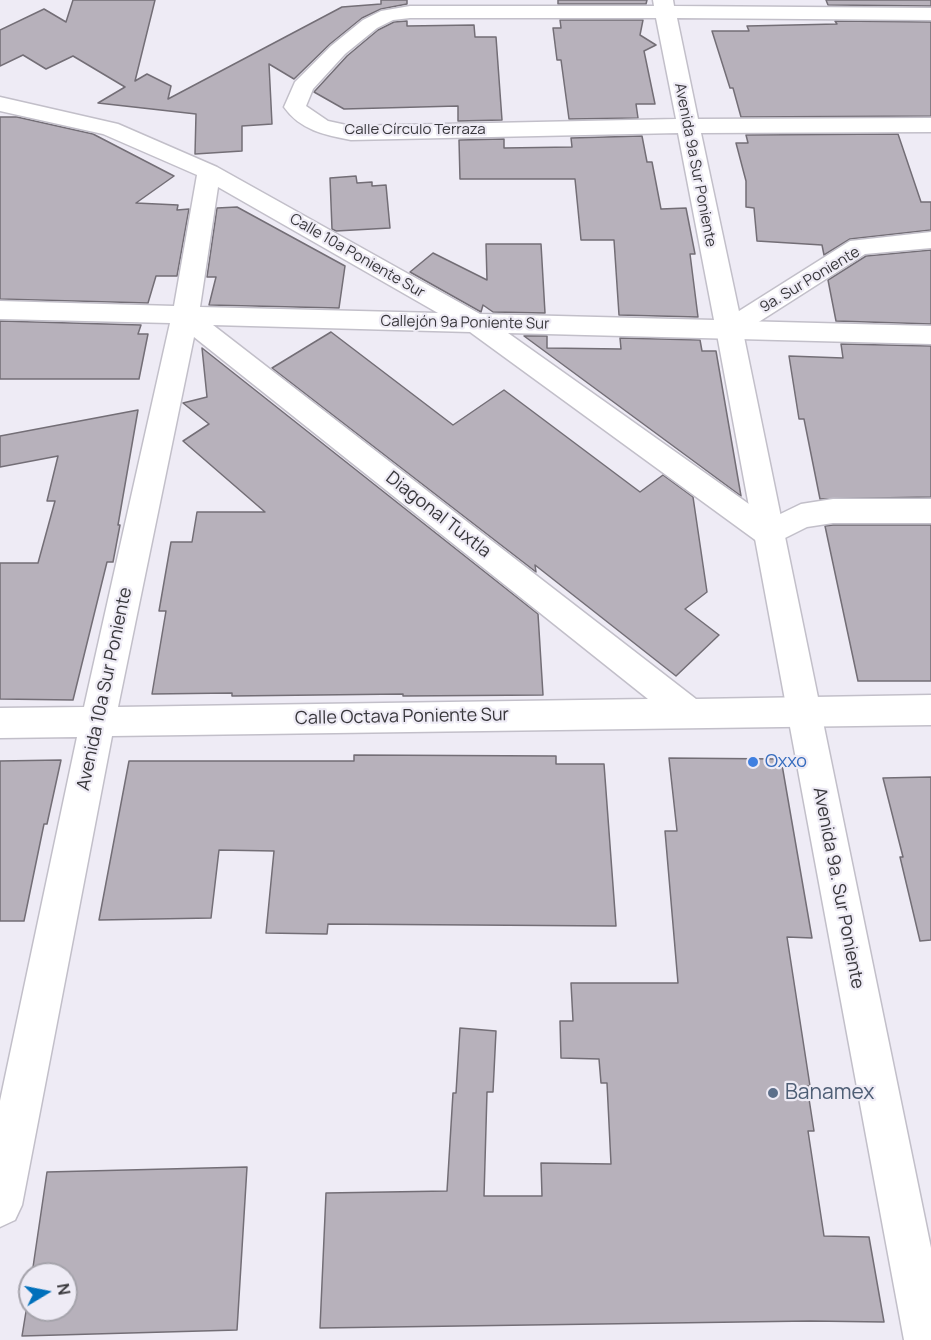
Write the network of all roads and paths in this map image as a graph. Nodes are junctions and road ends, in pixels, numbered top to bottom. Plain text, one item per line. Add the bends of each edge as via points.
1 (664, 6) edge
2 (931, 14) edge
3 (0, 104) edge
4 (931, 124) edge
5 (687, 126) junction
6 (209, 172) junction
7 (931, 240) edge
8 (0, 310) edge
9 (185, 316) junction
10 (476, 323) junction
11 (729, 329) junction
12 (931, 335) edge
13 (931, 511) edge
14 (769, 534) junction
15 (931, 710) edge
16 (804, 712) junction
17 (691, 714) junction
18 (0, 723) edge
19 (98, 723) junction
20 (0, 1205) edge
21 (927, 1340) edge

1 - 2 street, Calle Círculo Terraza
1 - 5 street, Avenida 9a Sur Poniente
1 - 5 street, Calle Círculo Terraza via 387,15 338,50 303,87 295,107 307,120 323,128 351,133
3 - 6 street, Calle 10a Poniente Sur via 110,129
4 - 5 street, Calle Círculo Terraza
5 - 11 street, Avenida 9a Sur Poniente
6 - 9 street, Avenida 10a Sur Poniente
6 - 10 street, Calle 10a Poniente Sur
7 - 11 street, 9a. Sur Poniente via 859,248
8 - 9 street, Callejón 9a Poniente Sur
9 - 10 street, Callejón 9a Poniente Sur
9 - 17 street, Diagonal Tuxtla
9 - 19 street, Avenida 10a Sur Poniente
10 - 11 street, Callejón 9a Poniente Sur
10 - 14 street, Calle 10a Poniente Sur
11 - 12 street, Callejón 9a Poniente Sur
11 - 14 street, Avenida 9a. Sur Poniente
13 - 14 street via 833,511 801,516
14 - 16 street, Avenida 9a. Sur Poniente
15 - 16 street, Calle Octava Poniente Sur
16 - 17 street, Calle Octava Poniente Sur
16 - 21 street, Avenida 9a. Sur Poniente
17 - 19 street, Calle Octava Poniente Sur
18 - 19 street, Calle Octava Poniente Sur
19 - 20 street, Avenida 10a Sur Poniente

